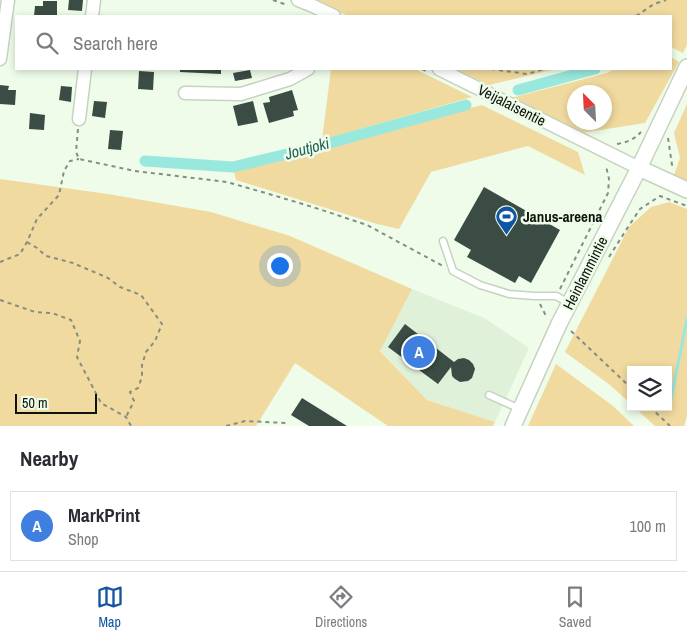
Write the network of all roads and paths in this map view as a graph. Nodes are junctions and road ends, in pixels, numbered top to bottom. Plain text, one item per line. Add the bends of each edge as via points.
1 (8, 0) edge
2 (94, 0) edge
3 (298, 0) edge
4 (666, 0) edge
5 (92, 15) edge
6 (330, 15) edge
7 (638, 15) edge
8 (0, 59) edge
9 (687, 67) edge
10 (86, 70) edge
11 (306, 70) edge
12 (441, 70) edge
13 (498, 70) edge
14 (541, 70) edge
15 (185, 93) dead end
16 (79, 119) joint
17 (664, 136) junction
18 (611, 155) junction
19 (80, 159) junction
20 (639, 168) junction
21 (665, 180) junction
22 (687, 190) edge
23 (687, 206) edge
24 (443, 240) dead end
25 (27, 242) junction
26 (0, 262) edge
27 (605, 263) dead end
28 (453, 271) junction
29 (534, 296) junction
30 (563, 299) junction
31 (0, 300) edge
32 (570, 331) dead end
33 (627, 384) edge
34 (489, 395) dead end
35 (520, 409) junction
36 (654, 411) edge
37 (126, 417) junction
38 (286, 423) dead end
39 (131, 426) edge
40 (226, 426) edge
41 (513, 426) edge
42 (670, 426) edge

1 - 8 street
2 - 5 street
3 - 6 street
4 - 7 path
9 - 17 street, Heinlammintie
10 - 16 street
11 - 15 street via 290,79 241,94
12 - 18 street, Veijalaisentie
13 - 14 path via 527,74
16 - 19 path via 76,152
17 - 18 path via 644,129 636,138 617,144
17 - 20 street, Heinlammintie
17 - 21 path via 672,164
18 - 20 street, Veijalaisentie
18 - 30 path via 606,165 608,192
19 - 25 path via 70,161 64,171 59,195 37,219
19 - 28 path via 135,171 227,182 310,206 367,225
20 - 21 street
20 - 30 street, Heinlammintie
21 - 22 street
23 - 27 path via 660,196 640,209
24 - 28 lane
25 - 26 path via 20,254
25 - 37 path via 46,256 99,274 141,295 162,324 146,352 138,388 130,392 134,401
28 - 29 lane via 480,285 509,294
29 - 30 lane
29 - 30 path via 547,319
30 - 35 street, Heinlammintie via 547,349
31 - 37 path via 71,320 80,341 77,357 100,403
32 - 33 path
34 - 35 lane
35 - 41 street, Heinlammintie
36 - 42 path
37 - 39 path
38 - 40 path via 245,421

